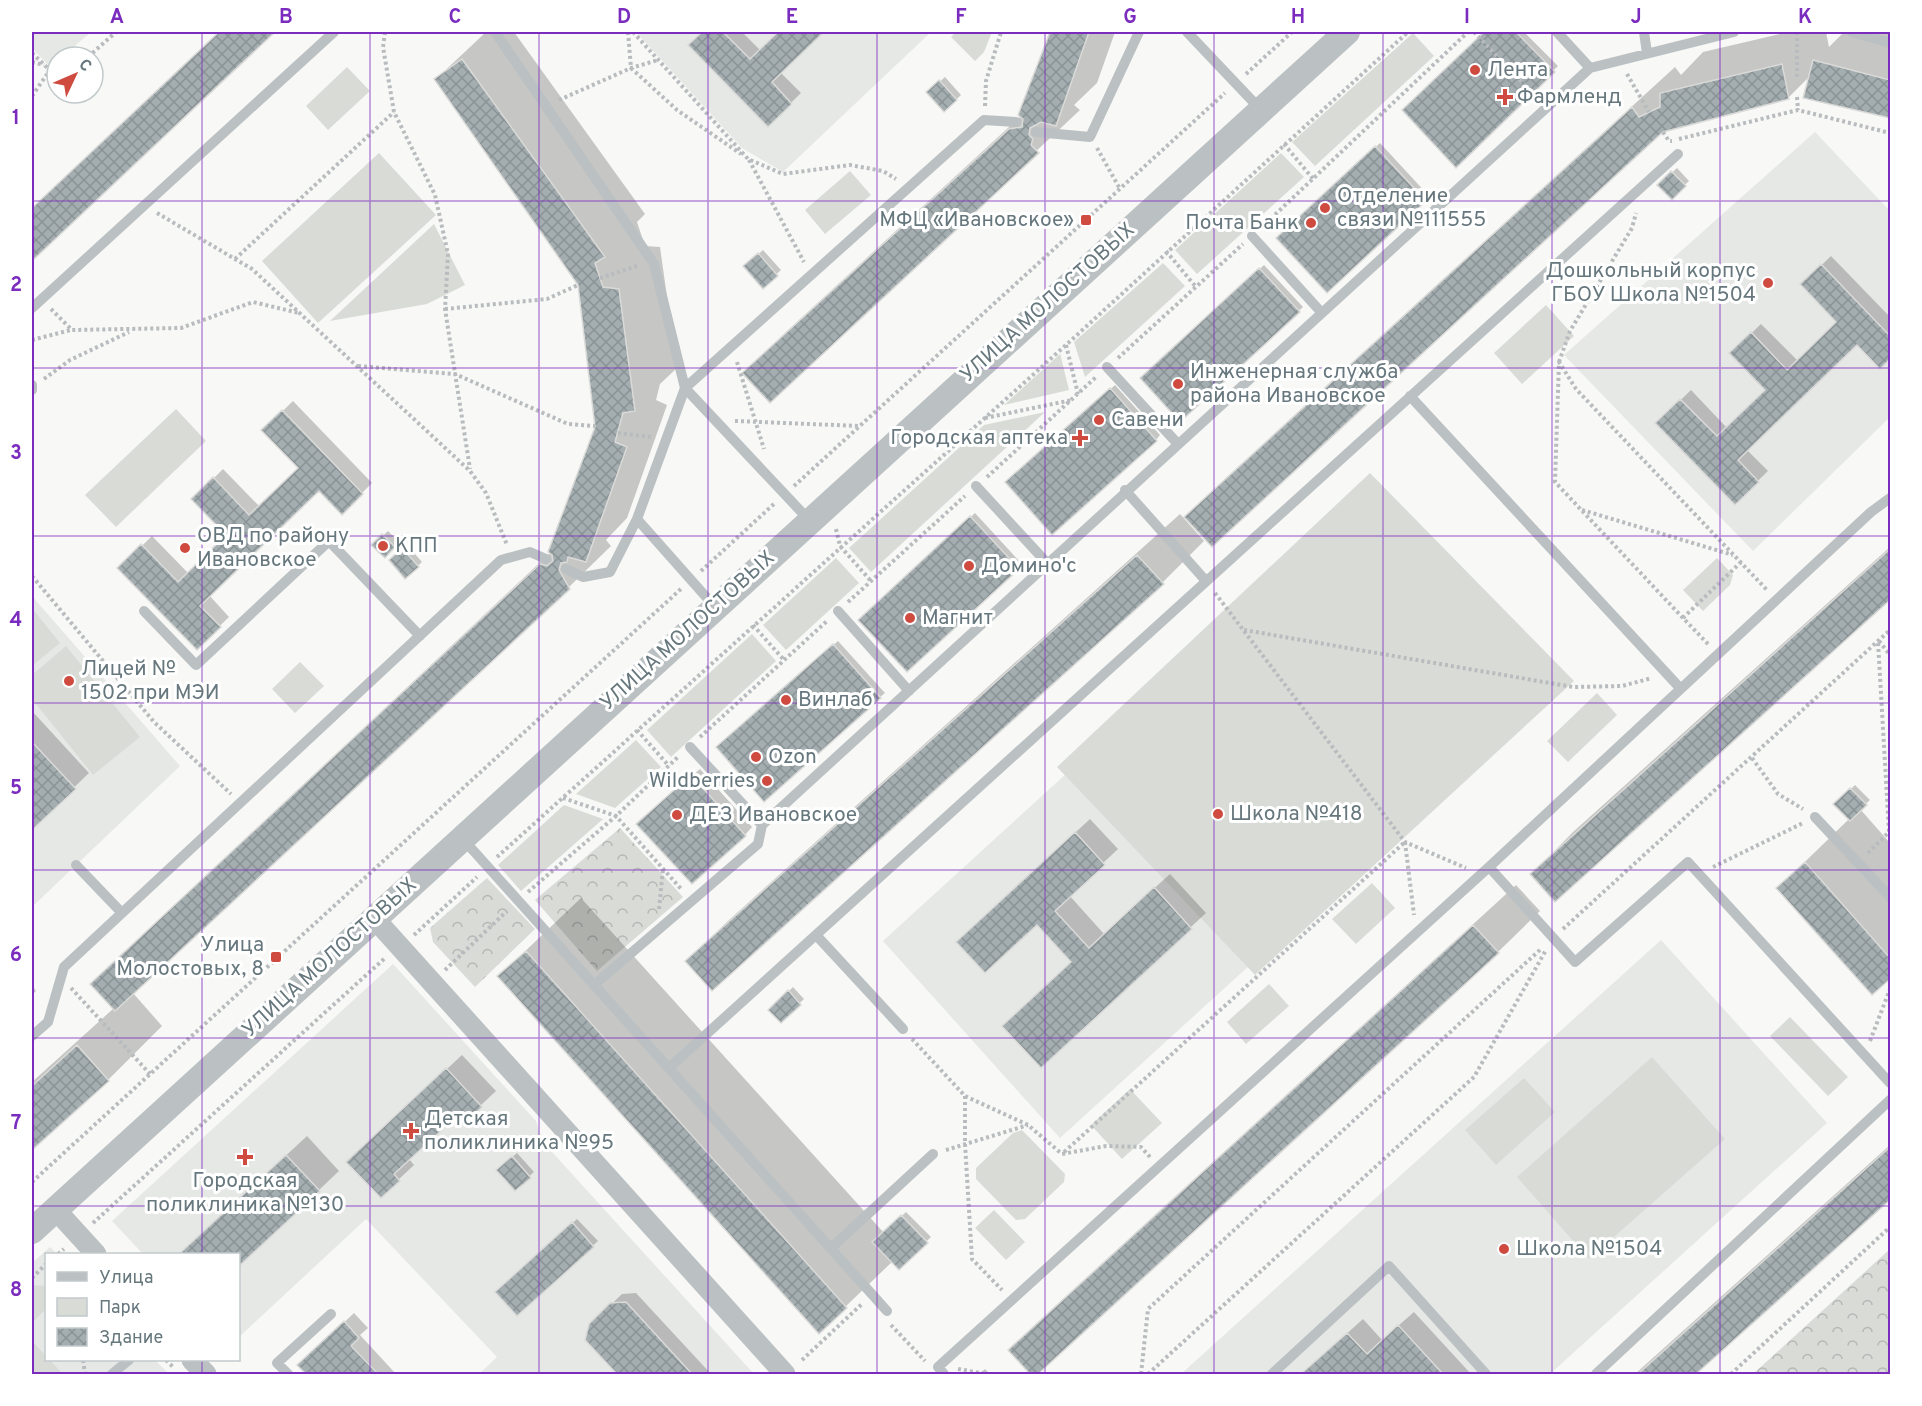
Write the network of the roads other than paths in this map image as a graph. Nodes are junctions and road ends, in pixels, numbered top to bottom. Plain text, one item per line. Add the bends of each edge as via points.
1 (334, 32) edge
2 (495, 32) edge
3 (1139, 32) edge
4 (1187, 32) edge
5 (1347, 32) edge
6 (1557, 32) edge
7 (1644, 32) edge
8 (1734, 32) edge
9 (1852, 32) edge
10 (1890, 43) edge
11 (1647, 53) junction
12 (1590, 68) junction
13 (1260, 110) junction
14 (1016, 123) dead end
15 (1036, 132) dead end
16 (1678, 154) dead end
17 (1252, 236) road end
18 (32, 308) edge
19 (1321, 312) junction
20 (1107, 367) road end
21 (685, 388) junction
22 (1410, 396) junction
23 (1177, 443) junction
24 (976, 486) road end
25 (1125, 490) junction
26 (1890, 498) edge
27 (637, 519) junction
28 (809, 520) junction
29 (546, 558) dead end
30 (1047, 563) junction
31 (566, 568) dead end
32 (1206, 581) junction
33 (715, 607) junction
34 (144, 611) dead end
35 (838, 611) road end
36 (420, 636) junction
37 (1680, 688) junction
38 (909, 691) junction
39 (690, 747) road end
40 (1815, 817) road end
41 (762, 825) junction
42 (462, 838) junction
43 (76, 865) dead end
44 (1485, 871) junction
45 (1890, 897) edge
46 (122, 913) junction
47 (374, 918) junction
48 (816, 934) junction
49 (594, 985) junction
50 (903, 1029) road end
51 (32, 1036) edge
52 (669, 1068) junction
53 (1890, 1083) edge
54 (1890, 1100) edge
55 (933, 1154) road end
56 (55, 1209) junction
57 (32, 1231) edge
58 (831, 1248) junction
59 (95, 1253) edge
60 (887, 1311) dead end
61 (331, 1314) dead end
62 (194, 1361) edge
63 (941, 1371) edge
64 (206, 1374) edge
65 (288, 1374) edge
66 (784, 1374) edge
67 (1272, 1374) edge
68 (1486, 1374) edge
69 (1596, 1374) edge

1 - 18 lane
2 - 21 lane via 652,261
3 - 15 lane via 1090,137
4 - 13 lane
5 - 13 street, УЛИЦА МОЛОСТОВЫХ
6 - 12 lane
7 - 11 lane
8 - 11 lane
9 - 10 lane
11 - 12 lane
12 - 19 lane
13 - 28 street, УЛИЦА МОЛОСТОВЫХ
14 - 21 lane via 984,120
16 - 22 lane
17 - 19 lane
19 - 23 lane
20 - 23 lane
21 - 27 lane
21 - 28 lane
22 - 32 lane
22 - 37 lane
23 - 25 lane
24 - 30 lane
25 - 30 lane
25 - 32 lane
26 - 37 lane
27 - 31 lane via 610,572 583,576
27 - 33 lane
28 - 33 street, УЛИЦА МОЛОСТОВЫХ
29 - 36 lane via 530,552 501,560
30 - 38 lane
32 - 48 lane
33 - 42 street, УЛИЦА МОЛОСТОВЫХ
34 - 36 lane via 196,665 329,541
35 - 38 lane
36 - 46 lane
37 - 44 lane
38 - 41 lane
39 - 41 lane
40 - 45 lane
41 - 49 lane via 758,844
42 - 47 street, УЛИЦА МОЛОСТОВЫХ
42 - 49 lane
43 - 46 lane
44 - 53 lane via 1575,962 1688,862
44 - 63 lane via 1011,1300
46 - 51 lane via 63,967 48,1022
47 - 56 street, УЛИЦА МОЛОСТОВЫХ
47 - 66 street
48 - 50 lane
48 - 52 lane
49 - 52 lane
52 - 58 lane
54 - 69 lane
55 - 58 lane
56 - 57 street, УЛИЦА МОЛОСТОВЫХ
56 - 59 street
58 - 60 lane
61 - 65 lane via 277,1364
62 - 64 street
67 - 68 lane via 1389,1266

